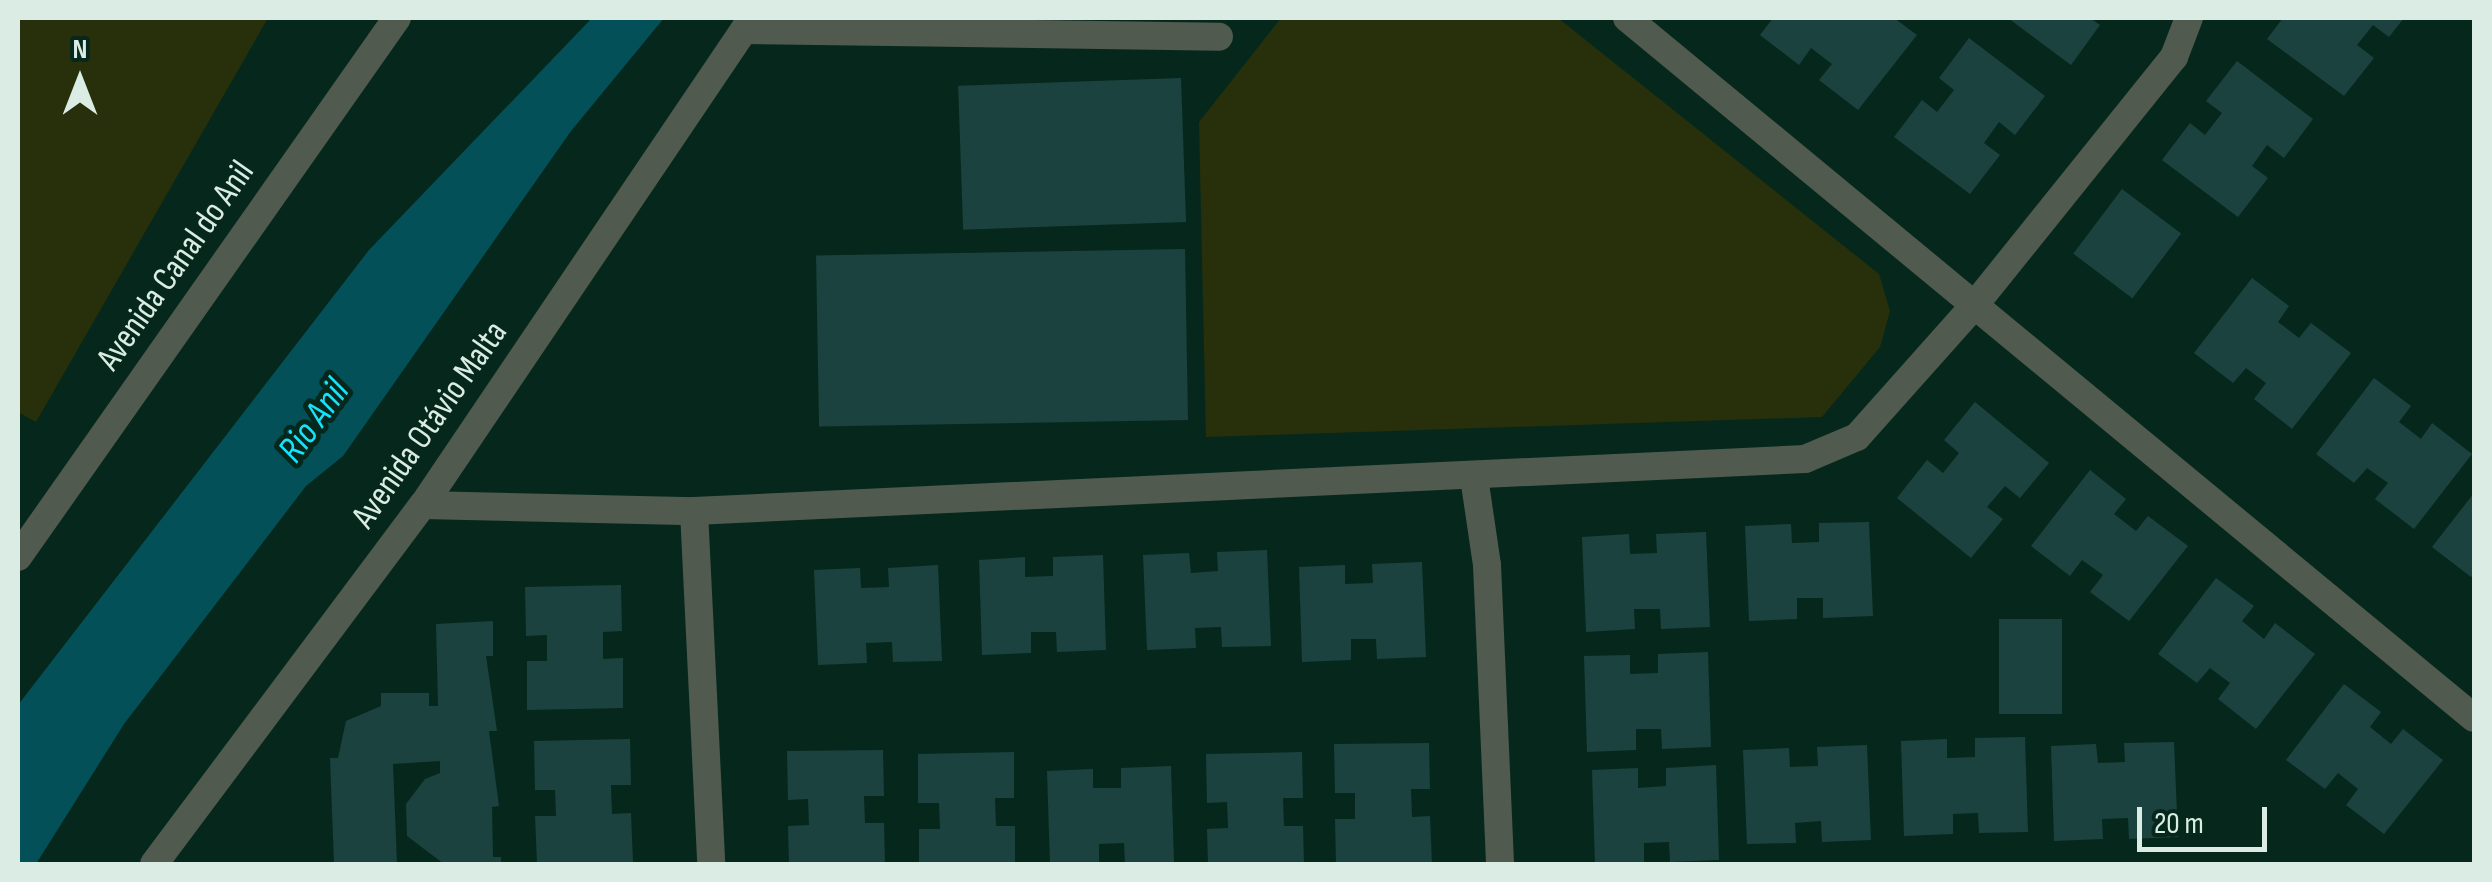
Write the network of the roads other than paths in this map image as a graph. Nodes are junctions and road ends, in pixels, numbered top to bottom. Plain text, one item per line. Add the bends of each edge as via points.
1 (397, 18) edge
2 (1627, 18) edge
3 (2189, 18) edge
4 (748, 24) edge
5 (1219, 37) dead end
6 (1972, 307) junction
7 (1474, 477) junction
8 (424, 505) junction
9 (694, 511) junction
10 (18, 557) edge
11 (2474, 718) edge
12 (154, 864) edge
13 (711, 864) edge
14 (1500, 864) edge

1 - 10 street, Avenida Canal do Anil
2 - 6 street
3 - 6 street via 2174,57
4 - 5 street
4 - 8 street, Avenida Otávio Malta
6 - 7 street via 1857,437 1806,459
6 - 11 street
7 - 9 street
7 - 14 street via 1487,565
8 - 9 street
8 - 12 street, Avenida Otávio Malta
9 - 13 street

